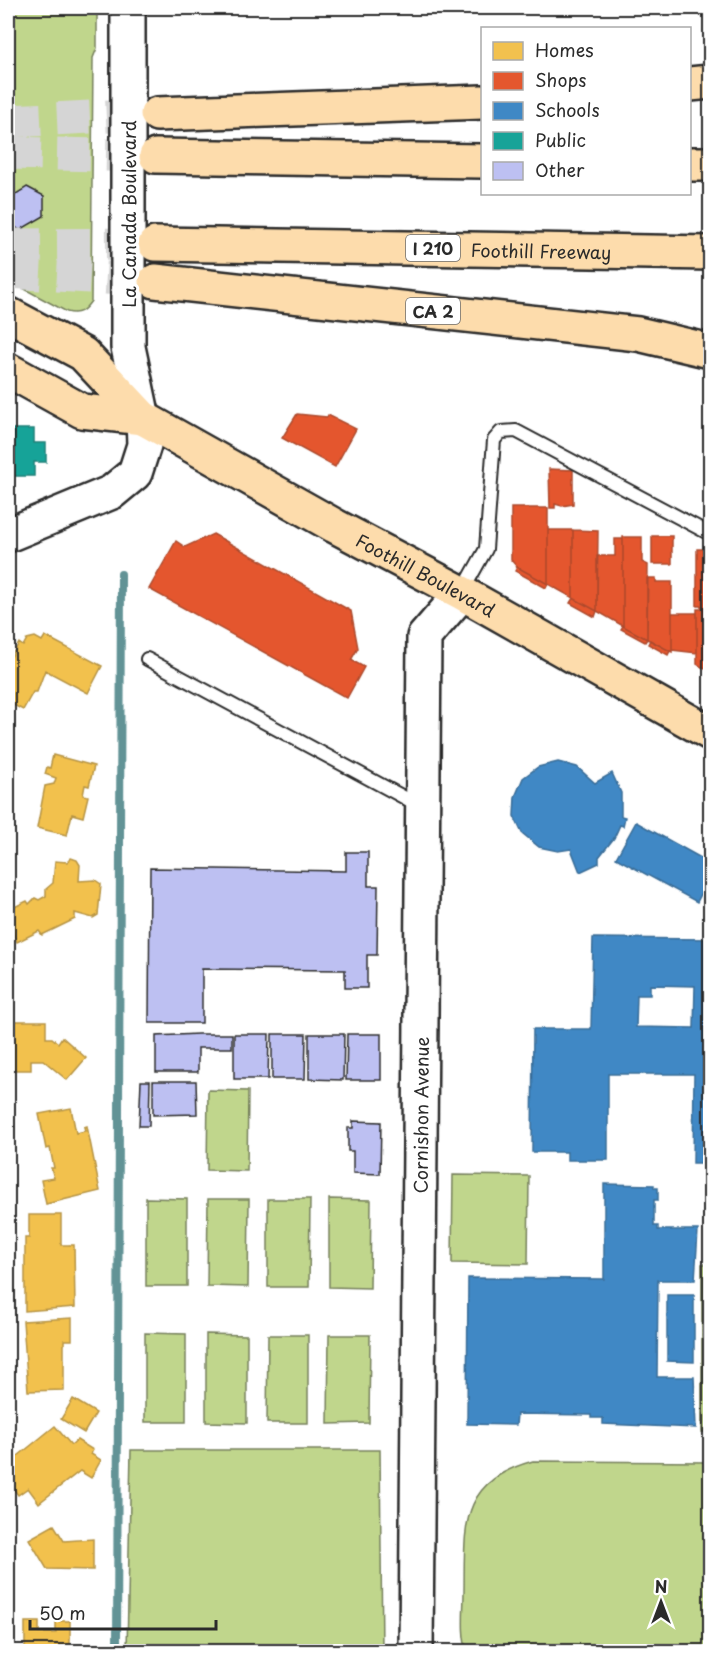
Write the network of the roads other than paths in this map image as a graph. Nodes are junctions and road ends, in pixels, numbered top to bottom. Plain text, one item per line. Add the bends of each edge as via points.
1 (128, 8) edge
2 (711, 82) edge
3 (691, 84) edge
4 (481, 102) edge
5 (157, 114) tunnel mouth
6 (156, 156) tunnel mouth
7 (481, 161) edge
8 (691, 164) edge
9 (711, 164) edge
10 (155, 244) tunnel mouth
11 (711, 252) edge
12 (154, 281) tunnel mouth
13 (8, 314) edge
14 (711, 351) edge
15 (8, 370) edge
16 (143, 418) junction
17 (711, 534) edge
18 (8, 535) edge
19 (462, 593) junction
20 (147, 659) dead end
21 (711, 733) edge
22 (422, 807) junction
23 (416, 1652) edge

1 - 16 street, La Canada Boulevard via 128,347
2 - 3 main road
4 - 5 main road
6 - 7 main road
8 - 9 main road
10 - 11 main road, Foothill Freeway / I 210
12 - 14 main road, CA 2 via 626,333
13 - 16 main road, Foothill Boulevard via 83,354
15 - 16 main road, Foothill Boulevard via 82,411
16 - 18 street, La Canada Boulevard via 144,446 135,473 128,481 112,492
16 - 19 main road, Foothill Boulevard
17 - 19 lane via 516,431 501,432 494,441 486,549
19 - 21 main road, Foothill Boulevard
19 - 22 street, Cornishon Avenue via 424,637
20 - 22 lane
22 - 23 street, Cornishon Avenue

